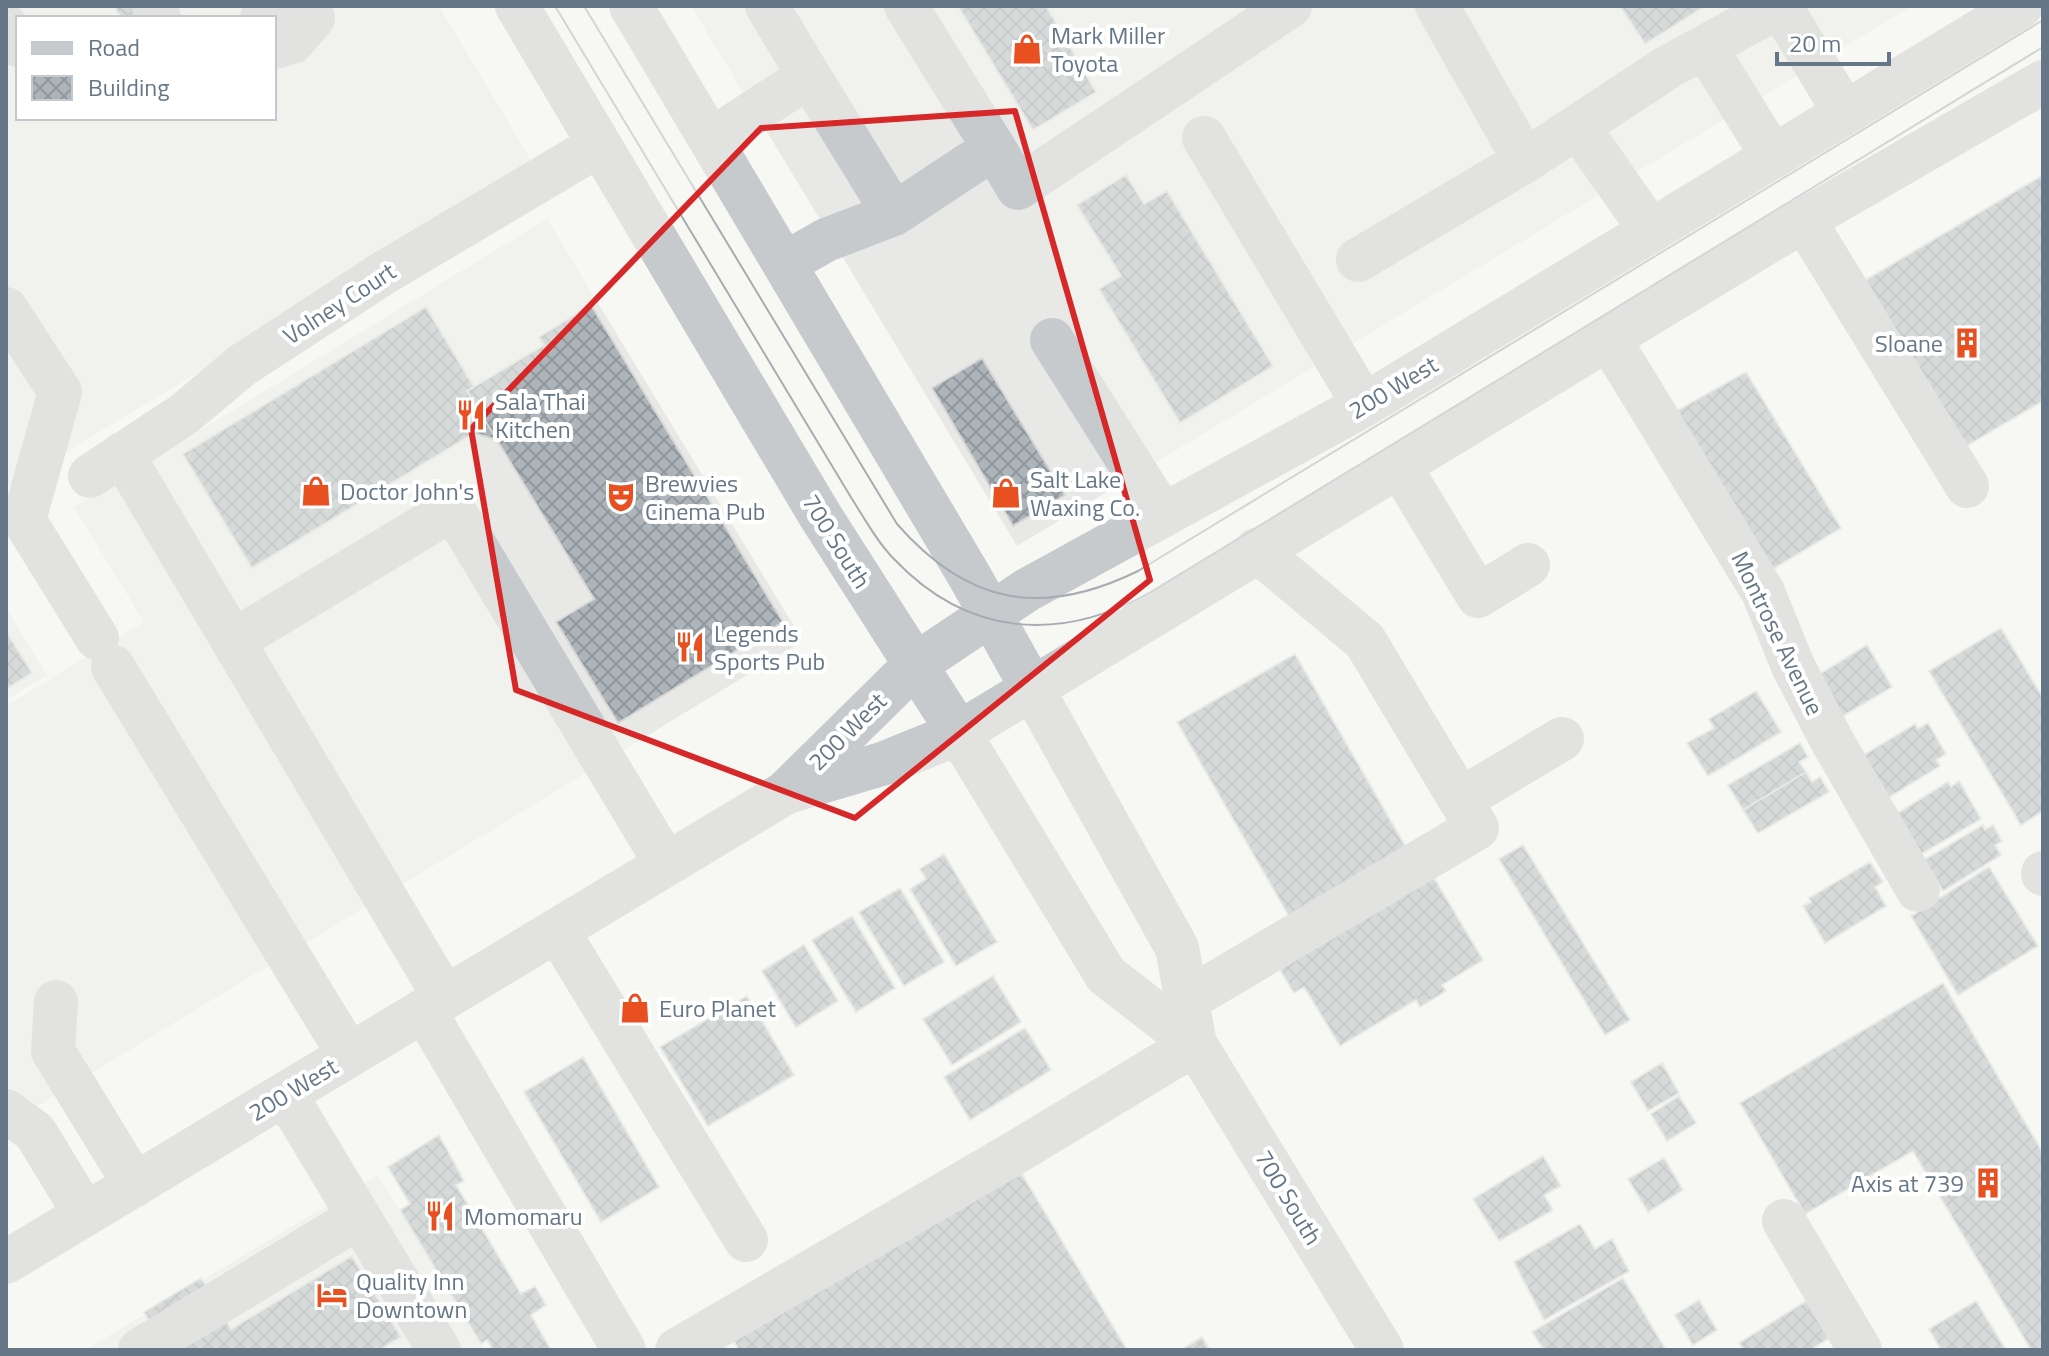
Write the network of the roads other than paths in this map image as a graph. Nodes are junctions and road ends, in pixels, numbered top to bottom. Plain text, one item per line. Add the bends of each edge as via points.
1 (517, 6) edge
2 (631, 6) edge
3 (767, 6) edge
4 (906, 6) edge
5 (1290, 6) edge
6 (1437, 6) edge
7 (1780, 6) edge
8 (2021, 6) edge
9 (313, 10) edge
10 (276, 36) edge
11 (276, 46) edge
12 (1705, 47) junction
13 (809, 76) junction
14 (2043, 82) edge
15 (1845, 113) junction
16 (1578, 127) junction
17 (1204, 138) dead end
18 (711, 140) junction
19 (599, 145) junction
20 (994, 148) junction
21 (1773, 157) junction
22 (1525, 161) junction
23 (894, 214) junction
24 (1804, 220) junction
25 (1651, 231) junction
26 (1358, 260) dead end
27 (784, 264) junction
28 (6, 309) edge
29 (1609, 339) junction
30 (1052, 340) dead end
31 (1364, 405) junction
32 (1399, 465) junction
33 (1967, 486) dead end
34 (1162, 514) junction
35 (1256, 550) junction
36 (1528, 565) dead end
37 (990, 613) junction
38 (233, 641) junction
39 (915, 665) junction
40 (1033, 686) junction
41 (959, 733) junction
42 (1562, 739) dead end
43 (785, 793) junction
44 (1468, 814) junction
45 (666, 864) junction
46 (1918, 890) dead end
47 (557, 930) junction
48 (1187, 1000) junction
49 (56, 1002) dead end
50 (435, 1004) junction
51 (1195, 1044) junction
52 (349, 1055) junction
53 (285, 1094) junction
54 (6, 1111) edge
55 (135, 1185) junction
56 (85, 1214) junction
57 (359, 1217) junction
58 (1784, 1221) dead end
59 (746, 1240) dead end
60 (6, 1262) edge
61 (140, 1350) edge
62 (439, 1350) edge
63 (624, 1350) edge
64 (677, 1350) edge
65 (1382, 1350) edge
66 (1860, 1350) edge

1 - 19 street, 700 South
2 - 18 street, 700 South
3 - 13 street
4 - 20 street
5 - 20 street via 1018,188
6 - 22 street
7 - 12 street
7 - 15 street
8 - 15 street, 200 West
9 - 10 street
9 - 11 street via 292,42
12 - 16 street
12 - 21 street
13 - 18 street
13 - 23 street
14 - 24 street, 200 West
15 - 21 street, 200 West
16 - 22 street
16 - 25 street
17 - 31 street
18 - 27 street, 700 South
19 - 38 street, Volney Court via 382,274 241,366 184,414 106,465
19 - 39 street, 700 South
20 - 23 street
21 - 25 street, 200 West
22 - 26 street
23 - 27 street via 826,240
24 - 29 street, 200 West
24 - 33 street
25 - 31 street, 200 West
27 - 37 street, 700 South
28 - 52 street via 60,392 24,520
29 - 32 street, 200 West
29 - 46 street, Montrose Avenue via 1763,592 1793,666
30 - 34 street
31 - 34 street, 200 West
32 - 35 street, 200 West
32 - 36 street via 1478,596
34 - 37 street, 200 West
35 - 40 street, 200 West
35 - 44 street via 1365,641
37 - 39 street, 200 West
37 - 40 street, 700 South
38 - 45 street via 453,509
38 - 50 street
39 - 41 street, 700 South
39 - 43 street, 200 West
40 - 41 street, 200 West
40 - 48 street, 700 South via 1177,948
41 - 43 street, 200 West via 885,763
41 - 51 street, 700 South via 1106,975
42 - 44 street
43 - 45 street, 200 West
44 - 48 street
45 - 47 street, 200 West
47 - 50 street, 200 West
47 - 59 street
48 - 51 street, 700 South
49 - 55 street via 53,1051
50 - 52 street, 200 West
50 - 63 street
51 - 64 street
51 - 65 street, 700 South
52 - 53 street, 200 West
53 - 55 street, 200 West
53 - 57 street
54 - 56 street via 35,1132
55 - 56 street, 200 West
56 - 60 street, 200 West
57 - 61 street
57 - 62 street
58 - 66 street

